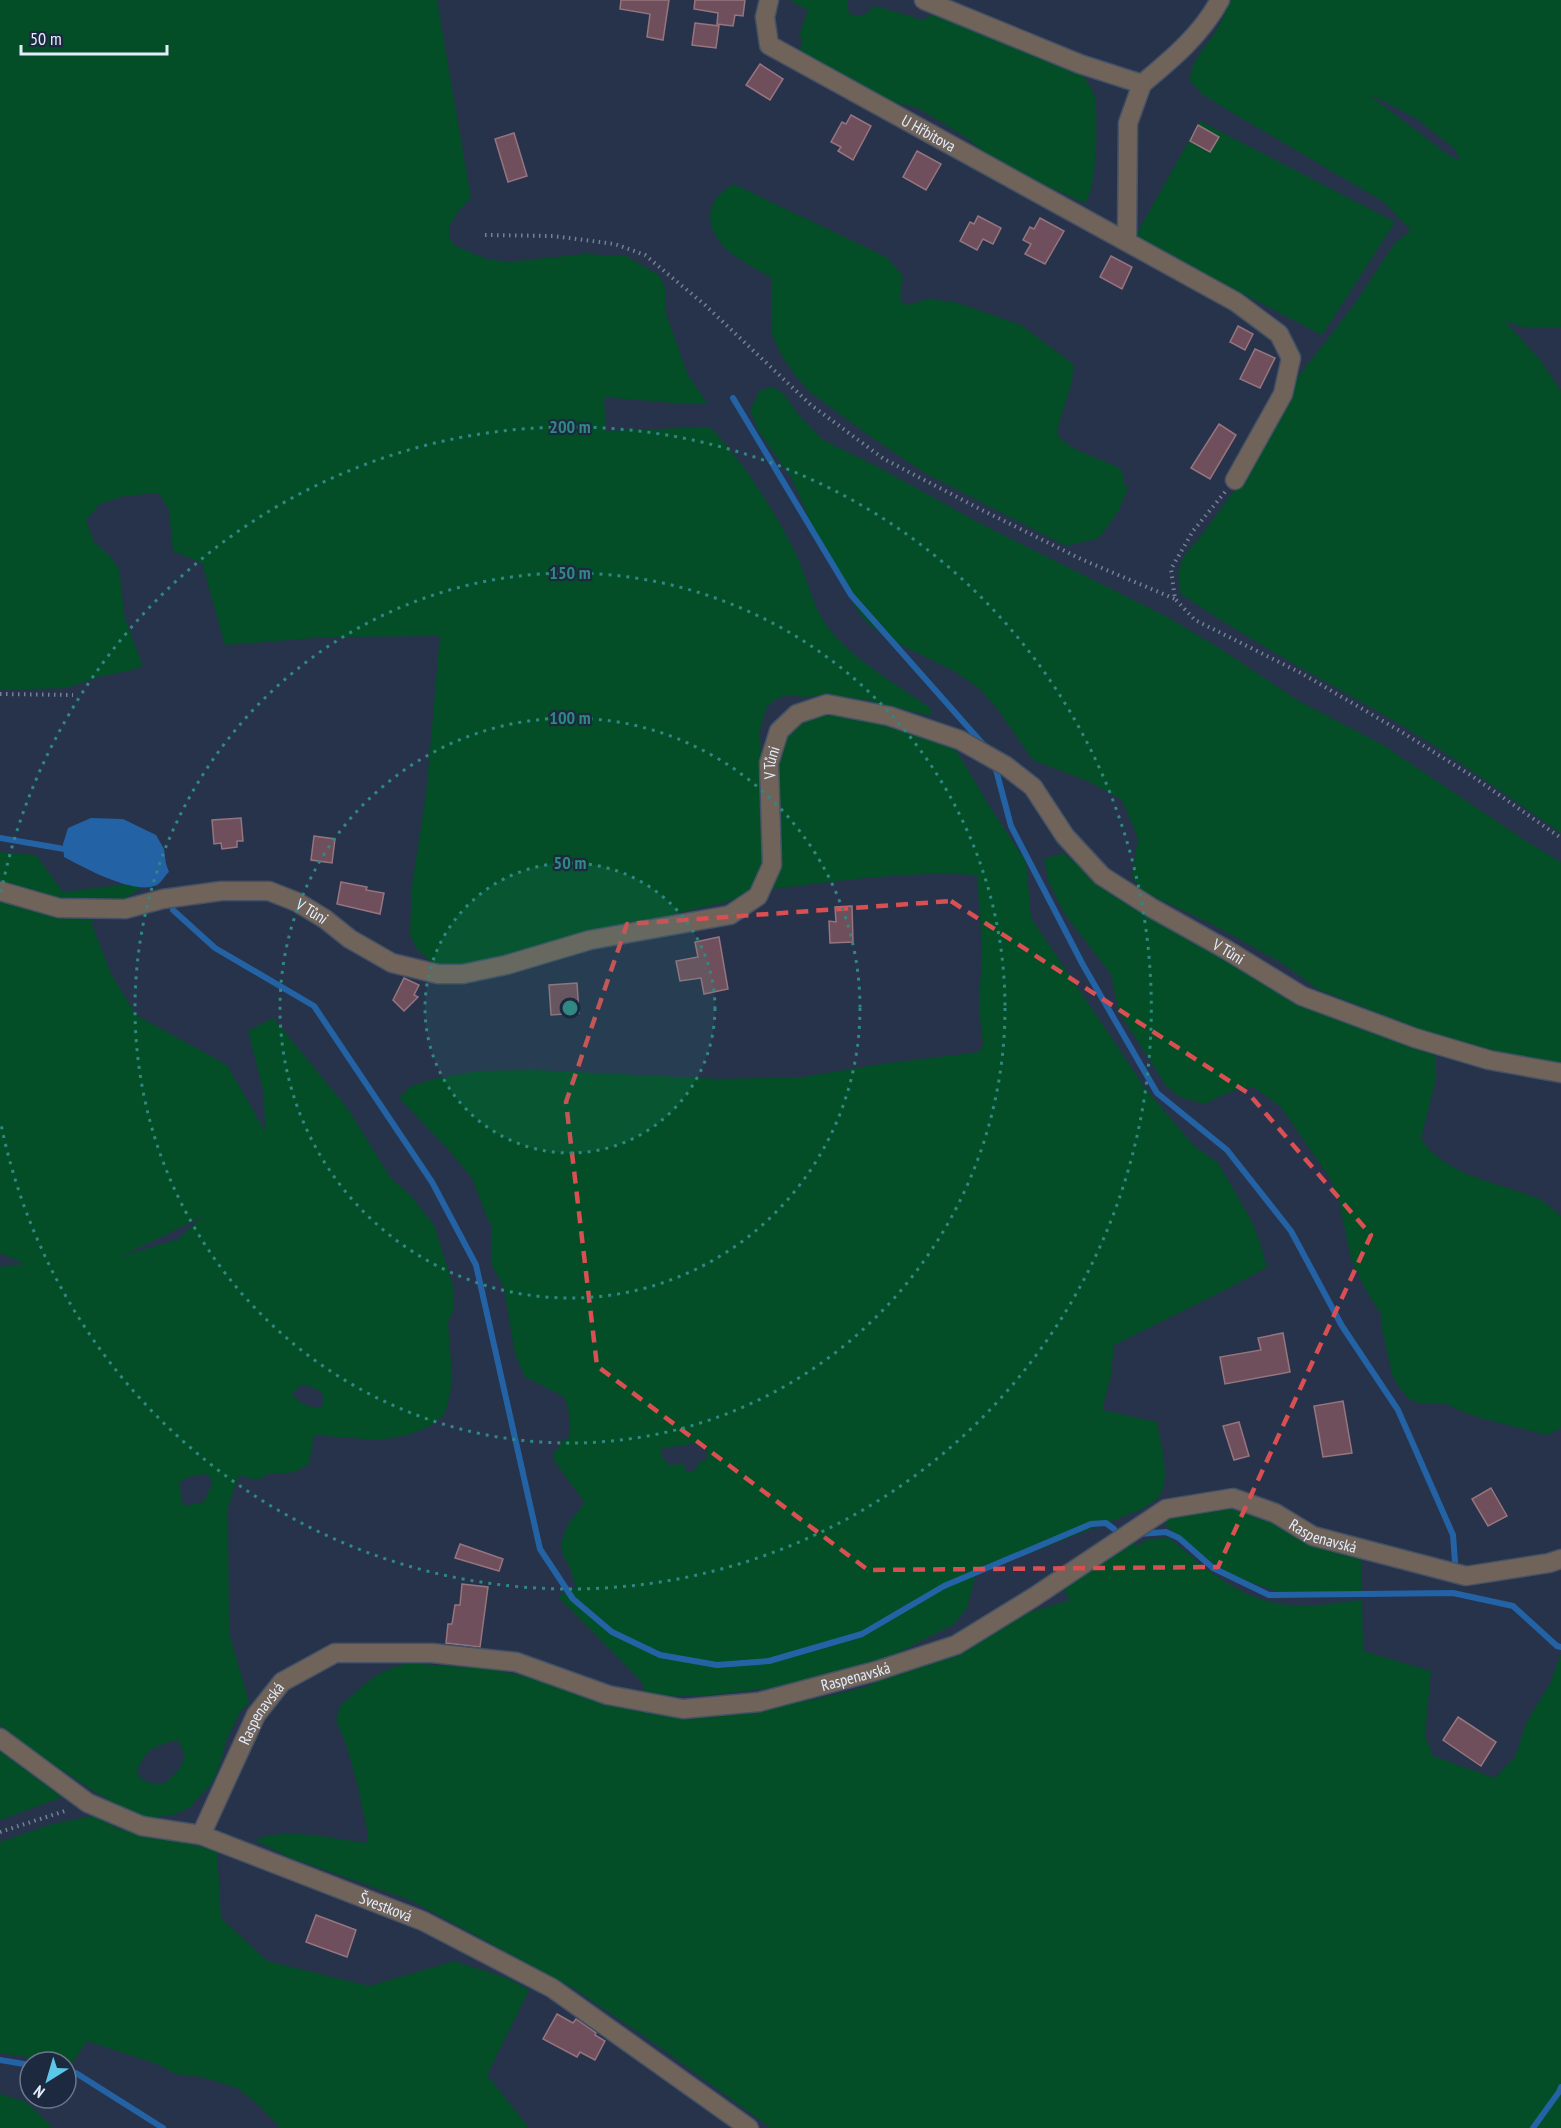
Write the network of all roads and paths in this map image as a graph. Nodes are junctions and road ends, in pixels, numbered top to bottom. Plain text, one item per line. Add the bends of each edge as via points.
1 (769, 0) edge
2 (924, 0) edge
3 (1220, 0) edge
4 (1142, 84) junction
5 (485, 235) dead end
6 (1127, 242) junction
7 (1235, 480) joint
8 (1175, 600) junction
9 (0, 694) edge
10 (74, 694) dead end
11 (1561, 838) edge
12 (0, 891) edge
13 (1561, 1073) edge
14 (1561, 1559) edge
15 (0, 1738) edge
16 (88, 1803) junction
17 (0, 1832) edge
18 (201, 1835) junction
19 (749, 2128) edge

1 - 6 street, U Hřbitova via 765,17 769,45
2 - 4 street via 1080,64
3 - 4 street via 1205,24 1176,56
4 - 6 street via 1128,123
5 - 8 path via 553,236 615,244 645,255 705,305 811,405 884,459 1063,550
6 - 7 street, U Hřbitova via 1236,302 1279,334 1291,358 1283,394
7 - 8 path via 1193,531 1171,569
8 - 11 path via 1195,621 1301,673 1400,731
9 - 10 path
12 - 13 street, V Tůni via 59,908 125,909 221,891 269,891 297,902 392,963 438,974 463,975 590,940 730,915 758,896 772,865 769,763 779,731 797,714 827,704 889,716 960,740 1006,766 1033,787 1065,836 1102,876 1302,996 1415,1038 1490,1060
14 - 18 street, Raspenavská via 1466,1575 1313,1536 1275,1514 1233,1498 1166,1509 956,1645 759,1702 683,1709 608,1695 516,1662 432,1653 335,1653 282,1682 256,1715
15 - 16 street, Švestková
16 - 17 path
16 - 18 street, Švestková via 142,1826
18 - 19 street, Švestková via 423,1921 552,1988

